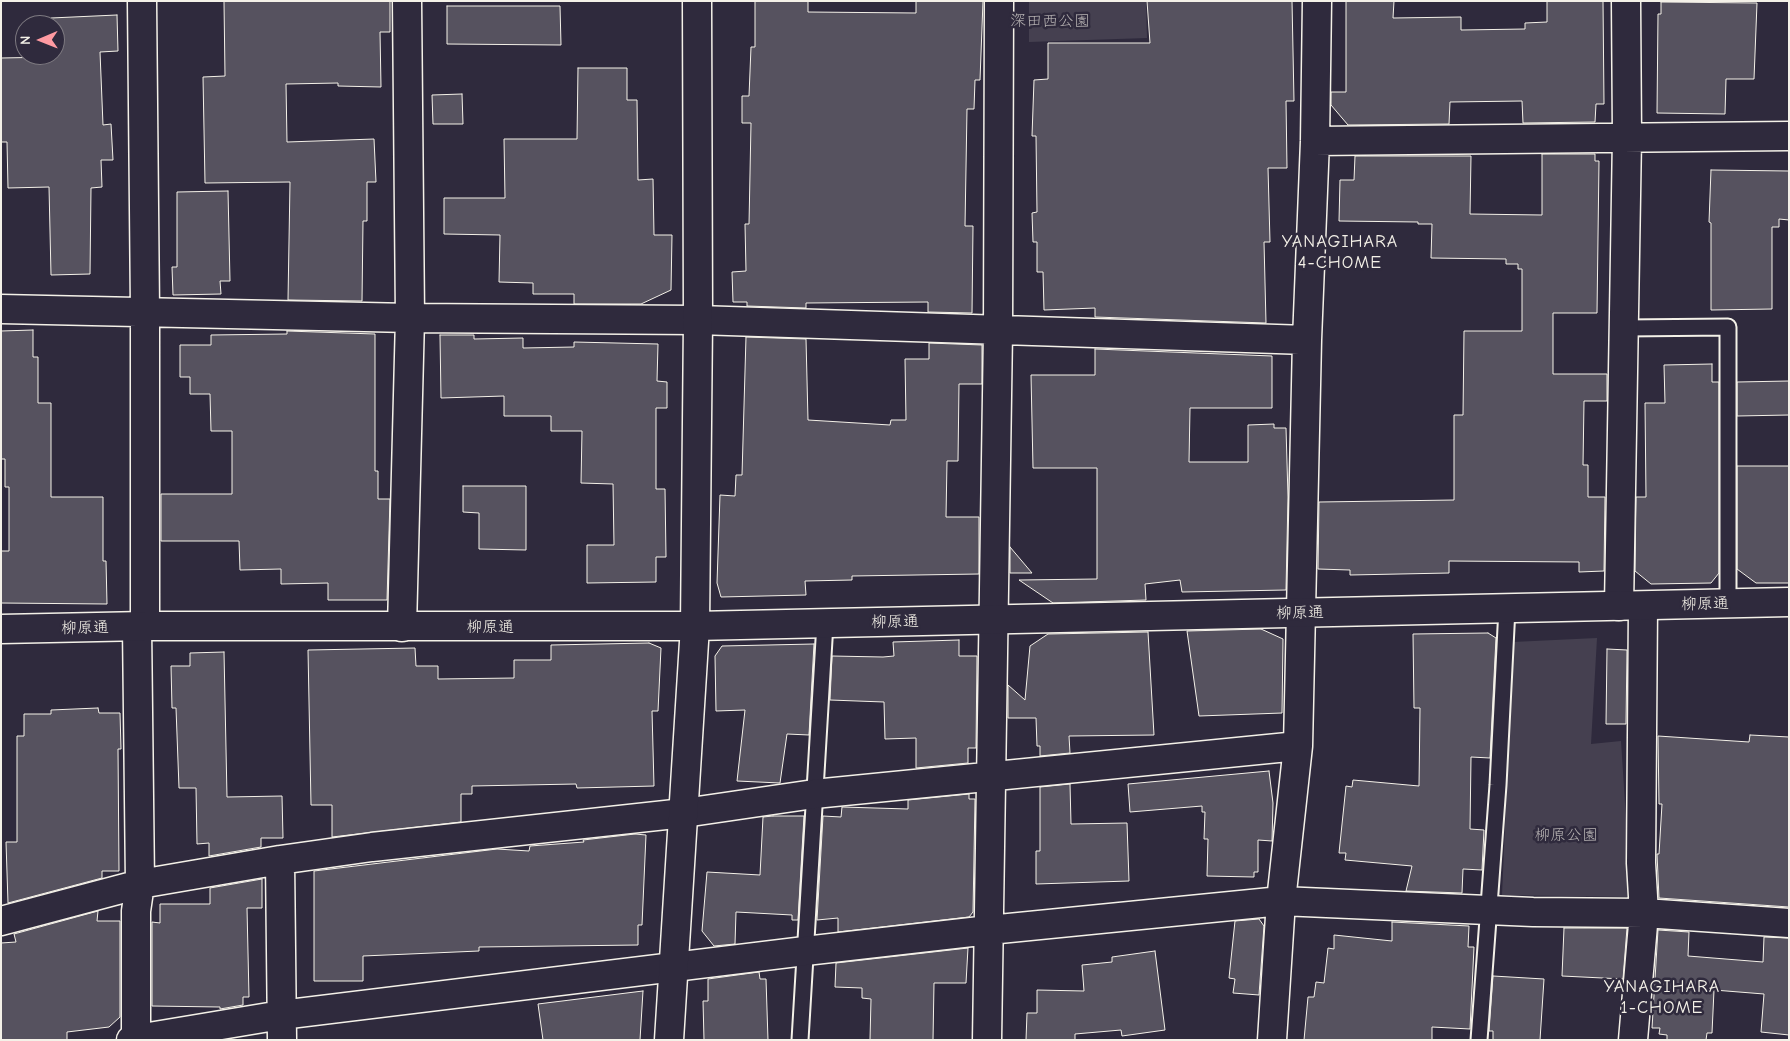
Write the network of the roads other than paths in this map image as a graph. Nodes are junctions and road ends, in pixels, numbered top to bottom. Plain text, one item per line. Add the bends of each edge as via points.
1 (142, 1) edge
2 (407, 1) edge
3 (697, 1) edge
4 (999, 1) edge
5 (1317, 1) edge
6 (1626, 1) edge
7 (1789, 136) edge
8 (1627, 137) junction
9 (1315, 141) junction
10 (1, 310) edge
11 (145, 311) junction
12 (410, 318) junction
13 (698, 320) junction
14 (1624, 328) junction
15 (998, 331) junction
16 (1307, 340) junction
17 (1789, 602) edge
18 (1728, 604) junction
19 (1631, 606) junction
20 (1507, 608) junction
21 (1300, 613) junction
22 (994, 620) junction
23 (825, 623) junction
24 (141, 626) junction
25 (695, 626) junction
26 (402, 627) junction
27 (1, 629) edge
28 (1298, 746) junction
29 (993, 777) junction
30 (814, 794) junction
31 (684, 813) junction
32 (280, 860) junction
33 (140, 884) junction
34 (1281, 901) junction
35 (1489, 911) junction
36 (1644, 913) junction
37 (1, 921) edge
38 (1789, 923) edge
39 (989, 930) junction
40 (805, 951) junction
41 (674, 969) junction
42 (282, 1028) edge
43 (134, 1039) edge
44 (669, 1040) edge
45 (800, 1040) edge
46 (987, 1040) edge
47 (1272, 1040) edge
48 (1479, 1040) edge
49 (1633, 1040) edge

1 - 11 street
2 - 12 street
3 - 13 street
4 - 15 street
5 - 9 street
6 - 8 street
7 - 8 street
8 - 9 street
8 - 14 street
9 - 16 street
10 - 11 street
11 - 12 street
11 - 24 street
12 - 13 street
12 - 26 street
13 - 15 street
13 - 25 street
14 - 18 lane via 1728,327
14 - 19 street
15 - 16 street
15 - 22 street
16 - 21 street
17 - 18 street, 柳原通
18 - 19 street, 柳原通
19 - 20 street, 柳原通
19 - 36 street
20 - 21 street, 柳原通
20 - 35 lane
21 - 22 street, 柳原通
21 - 28 street
22 - 23 street, 柳原通
22 - 29 street
23 - 25 street, 柳原通
23 - 30 lane
24 - 26 street, 柳原通
24 - 27 street, 柳原通
24 - 33 street
25 - 26 street, 柳原通
25 - 31 street
28 - 29 street
28 - 34 street
29 - 30 street
29 - 39 street
30 - 31 street
30 - 40 lane
31 - 32 street
31 - 41 street
32 - 33 street
32 - 42 street
33 - 37 street
33 - 43 street via 136,911
34 - 35 street
34 - 39 street
34 - 47 street
35 - 36 street
35 - 48 lane
36 - 38 street
36 - 49 street
39 - 40 street
39 - 46 street
40 - 41 street
40 - 45 lane
41 - 42 street
41 - 44 street
42 - 43 street

